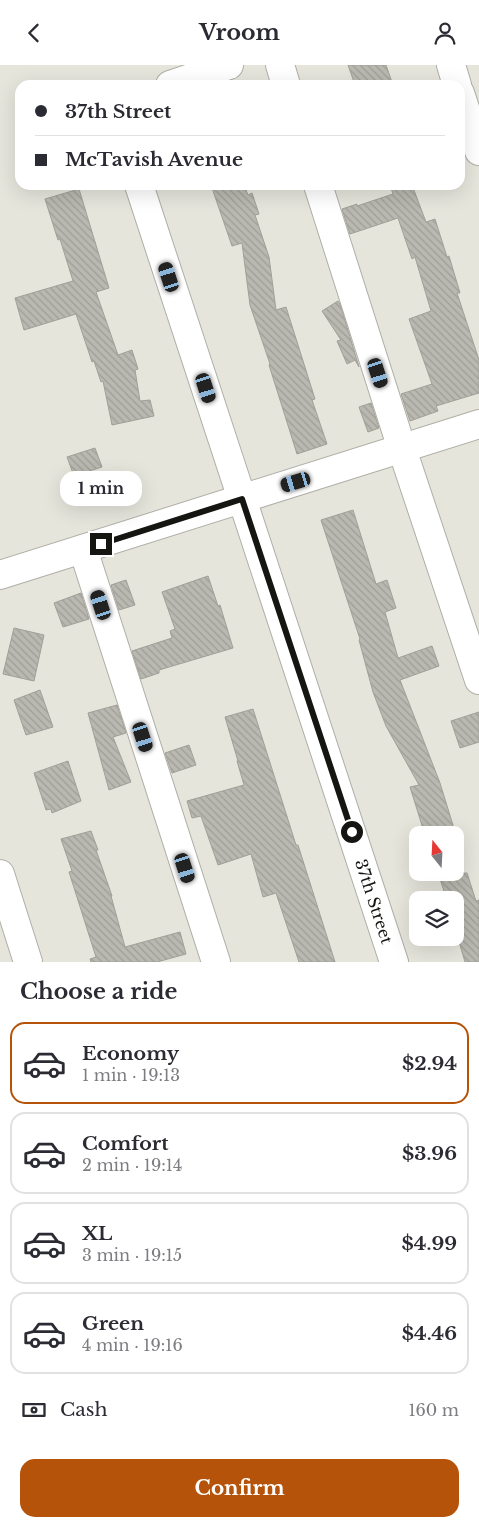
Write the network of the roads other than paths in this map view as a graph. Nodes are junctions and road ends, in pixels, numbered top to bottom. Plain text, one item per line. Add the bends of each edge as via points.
1 (229, 65) edge
2 (280, 65) edge
3 (451, 65) edge
4 (185, 80) edge
5 (284, 80) edge
6 (456, 80) edge
7 (465, 108) edge
8 (479, 151) edge
9 (141, 190) edge
10 (320, 190) edge
11 (479, 424) edge
12 (402, 449) junction
13 (242, 499) junction
14 (83, 549) junction
15 (0, 575) edge
16 (479, 680) edge
17 (0, 874) edge
18 (28, 962) edge
19 (216, 962) edge
20 (394, 962) edge

1 - 4 street
2 - 5 street
3 - 6 street
7 - 8 street
9 - 13 street, 37th Street
10 - 12 street
11 - 12 street
12 - 13 street
12 - 16 street
13 - 14 street
13 - 20 street, 37th Street
14 - 15 street
14 - 19 street
17 - 18 street

